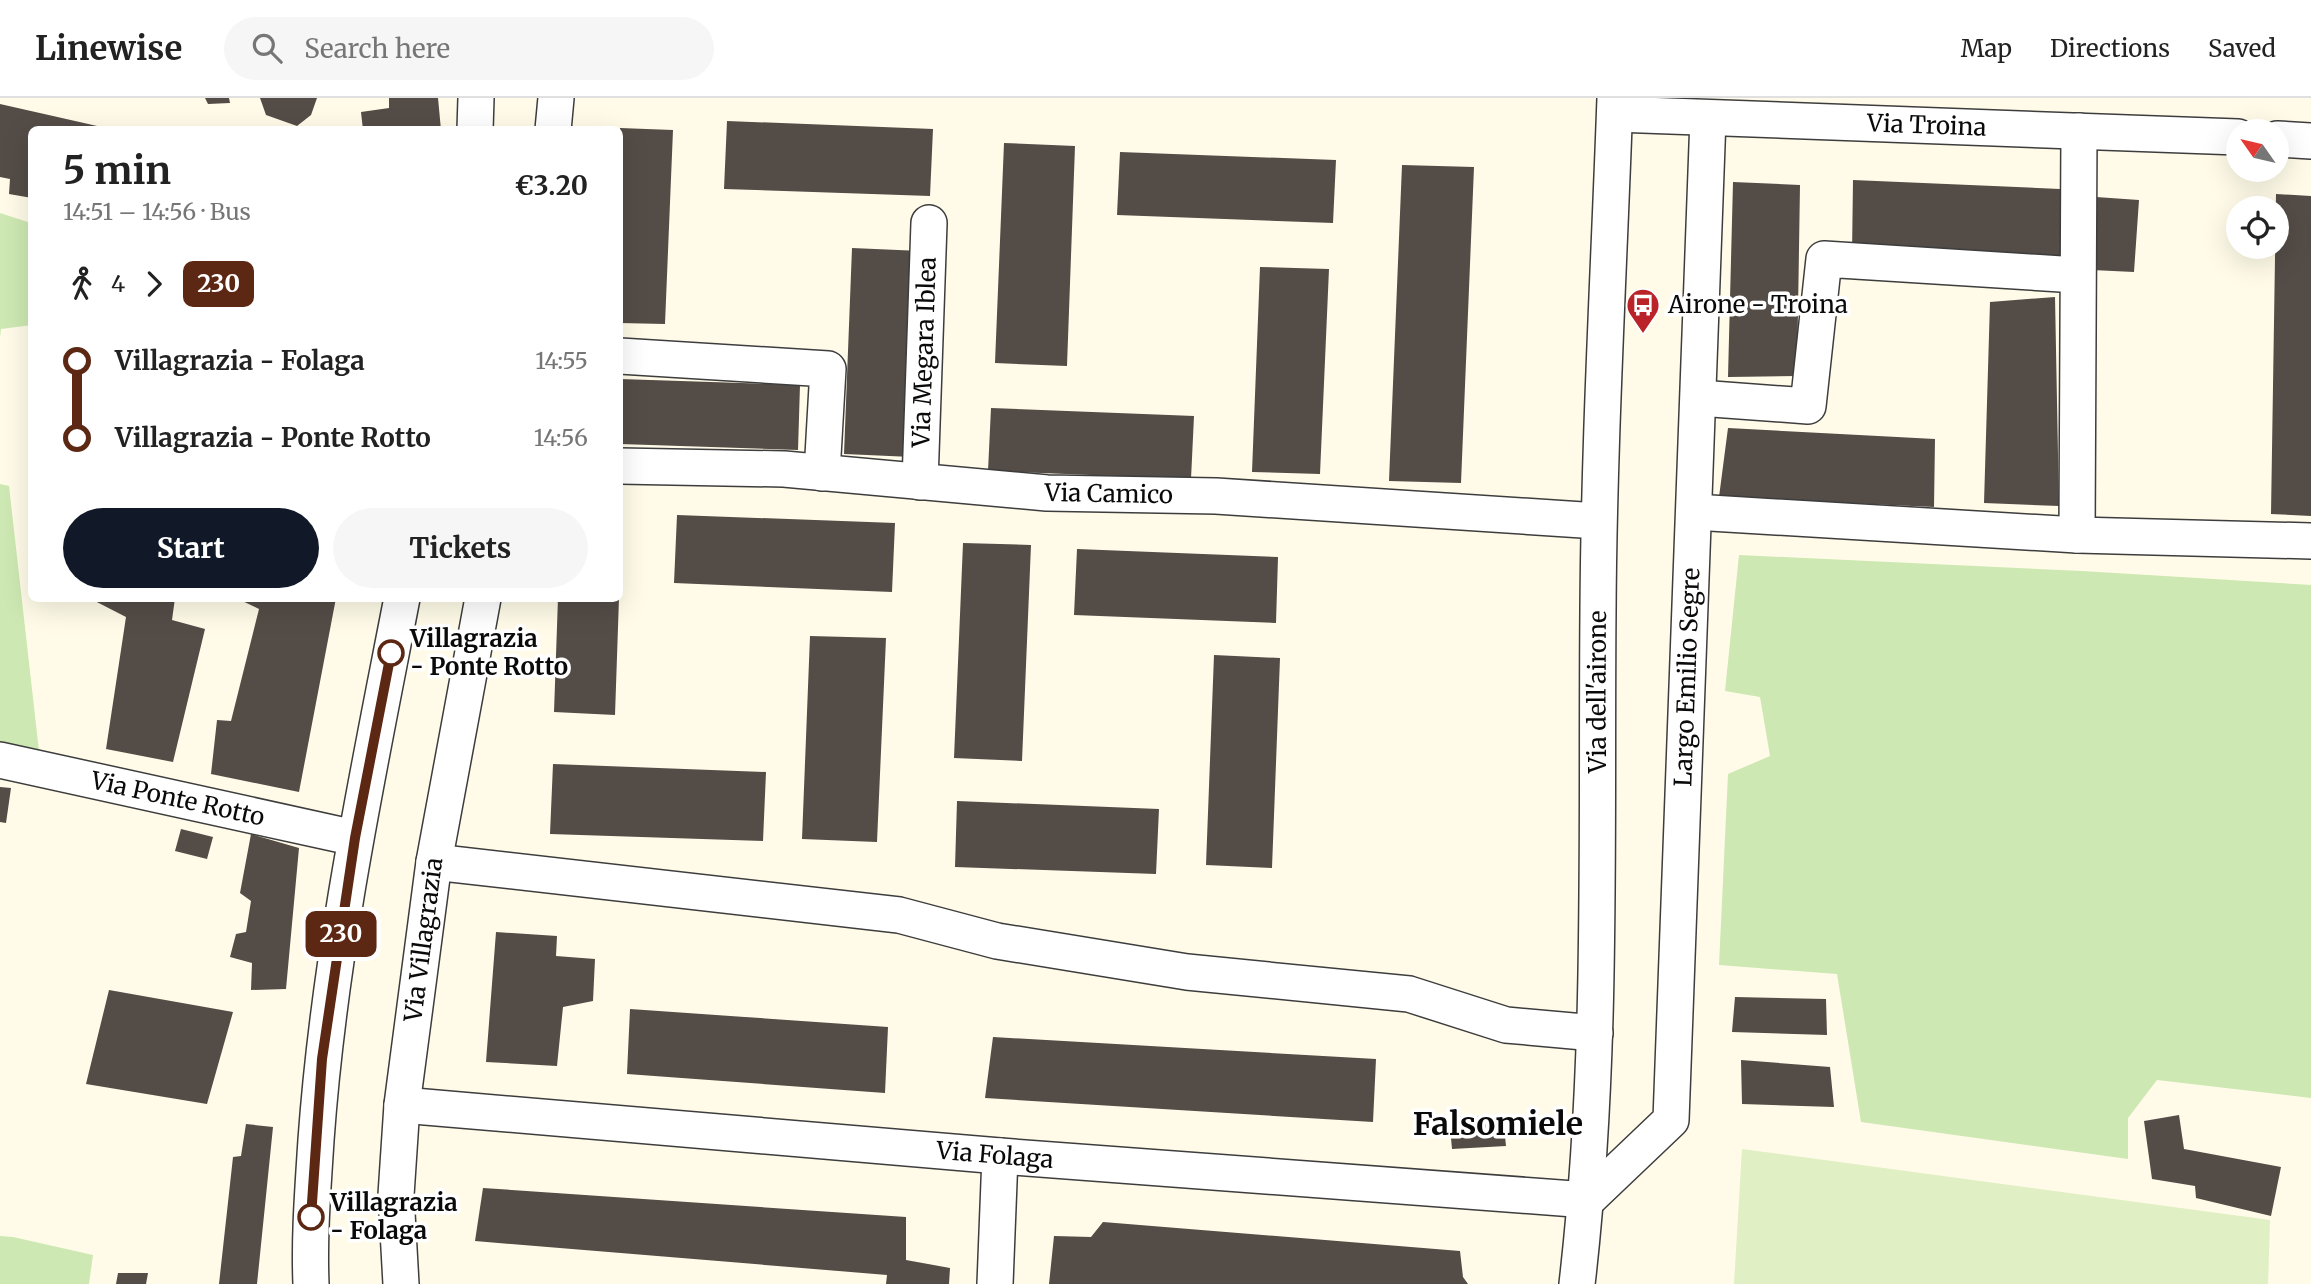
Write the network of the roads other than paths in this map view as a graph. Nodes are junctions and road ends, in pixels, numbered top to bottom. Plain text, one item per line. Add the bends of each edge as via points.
1 (475, 98) edge
2 (556, 98) edge
3 (1615, 106) edge
4 (1916, 112) edge
5 (1709, 118) junction
6 (475, 126) edge
7 (553, 126) edge
8 (2079, 131) junction
9 (2226, 137) edge
10 (2289, 140) edge
11 (2311, 141) edge
12 (929, 223) dead end
13 (2077, 275) junction
14 (623, 356) edge
15 (1699, 398) junction
16 (623, 466) edge
17 (822, 473) junction
18 (920, 482) junction
19 (1694, 512) junction
20 (1598, 521) junction
21 (2077, 535) junction
22 (2311, 541) edge
23 (401, 602) edge
24 (482, 602) edge
25 (0, 760) edge
26 (355, 838) junction
27 (434, 862) junction
28 (1595, 1032) junction
29 (402, 1105) junction
30 (1000, 1156) junction
31 (1587, 1200) junction
32 (311, 1284) edge
33 (401, 1284) edge
34 (995, 1284) edge
35 (1577, 1284) edge

1 - 6 street
2 - 7 street
3 - 5 street, Via Troina
3 - 20 street, Via dell'airone
4 - 5 street, Via Troina
4 - 8 street, Via Troina
5 - 15 street, Largo Emilio Segre
8 - 9 street, Via Troina
8 - 13 street
10 - 11 street
12 - 18 street, Via Megara Iblea
13 - 15 street via 1824,259 1808,407
13 - 21 street
14 - 17 street via 828,369
15 - 19 street, Largo Emilio Segre
16 - 17 street, Via Camico
17 - 18 street, Via Camico
18 - 20 street, Via Camico via 1047,493 1216,496
19 - 21 street
19 - 31 street, Largo Emilio Segre via 1671,1120
20 - 28 street, Via dell'airone
21 - 22 street
23 - 26 street
24 - 27 street, Via Villagrazia
25 - 26 street, Via Ponte Rotto
26 - 32 street via 322,1059 309,1243
27 - 28 street via 899,915 997,940 1187,972 1409,994 1506,1025
27 - 29 street, Via Villagrazia
28 - 31 street, Via dell'airone
29 - 30 street, Via Folaga
29 - 33 street, Via Villagrazia via 396,1195
30 - 31 street, Via Folaga
30 - 34 street
31 - 35 street, Via dell'airone

